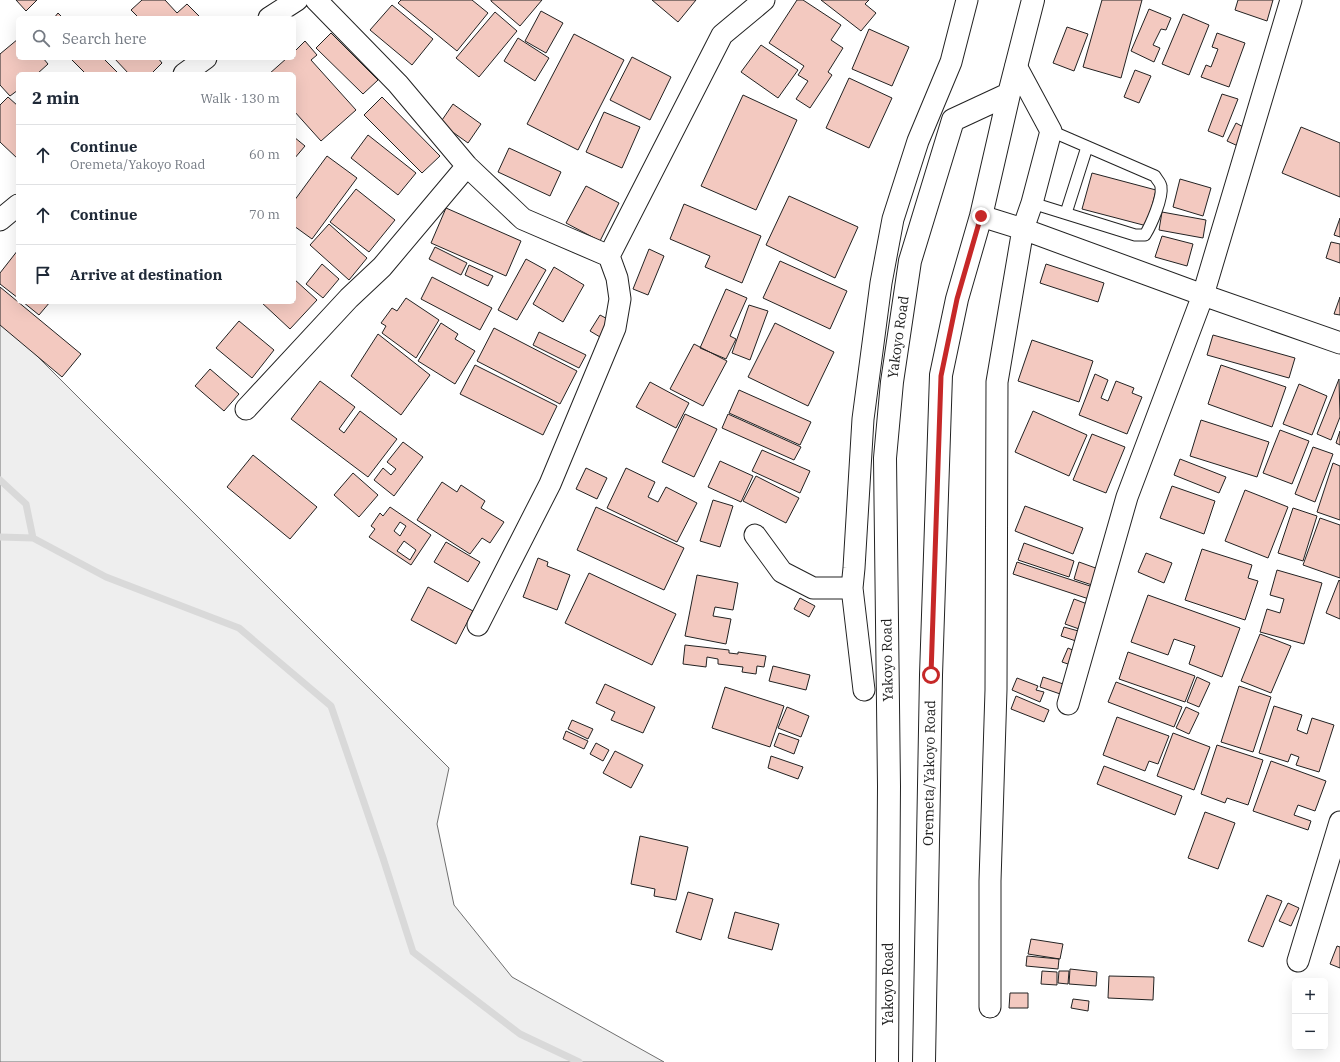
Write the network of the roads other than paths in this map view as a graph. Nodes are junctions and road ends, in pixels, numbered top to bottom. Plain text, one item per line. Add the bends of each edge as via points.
1 (298, 0) edge
2 (316, 0) edge
3 (764, 0) edge
4 (966, 0) edge
5 (1033, 0) edge
6 (1291, 0) edge
7 (272, 16) edge
8 (203, 60) edge
9 (1016, 66) junction
10 (187, 72) edge
11 (1009, 94) junction
12 (1052, 131) junction
13 (1087, 147) junction
14 (467, 166) junction
15 (1032, 202) junction
16 (16, 207) edge
17 (1066, 213) junction
18 (981, 216) junction
19 (0, 220) edge
20 (1023, 229) junction
21 (609, 256) junction
22 (1203, 295) junction
23 (1340, 343) edge
24 (246, 409) dead end
25 (755, 535) dead end
26 (852, 588) junction
27 (478, 625) dead end
28 (864, 690) dead end
29 (1068, 704) dead end
30 (1340, 822) edge
31 (1298, 961) dead end
32 (990, 1007) dead end
33 (887, 1062) edge
34 (924, 1062) edge

1 - 7 street
2 - 14 street via 398,84
3 - 21 street via 722,35
4 - 26 street via 951,62 918,141 892,226 881,283 863,419
5 - 9 main road, Oremeta/Yakoyo Road
6 - 22 street
8 - 10 street
9 - 11 main road, Oremeta/Yakoyo Road
9 - 12 street
11 - 18 main road, Oremeta/Yakoyo Road
11 - 33 main road, Yakoyo Road via 953,120 910,261 892,382 885,458 889,786
12 - 13 lane
12 - 15 street
13 - 17 lane
13 - 17 lane via 1155,176 1161,185 1161,194 1145,235 1136,235
14 - 21 street via 523,219
14 - 24 street via 382,267 349,298
15 - 17 lane
15 - 20 street
16 - 19 street
18 - 20 street
18 - 34 main road, Oremeta/Yakoyo Road via 957,299 941,376 931,675
20 - 22 street
20 - 32 street via 997,382 996,690 990,882
21 - 27 street via 617,278 620,299 615,328 550,484
22 - 23 street
22 - 29 street via 1127,497
25 - 26 street via 782,572 813,588
26 - 28 street
30 - 31 street

